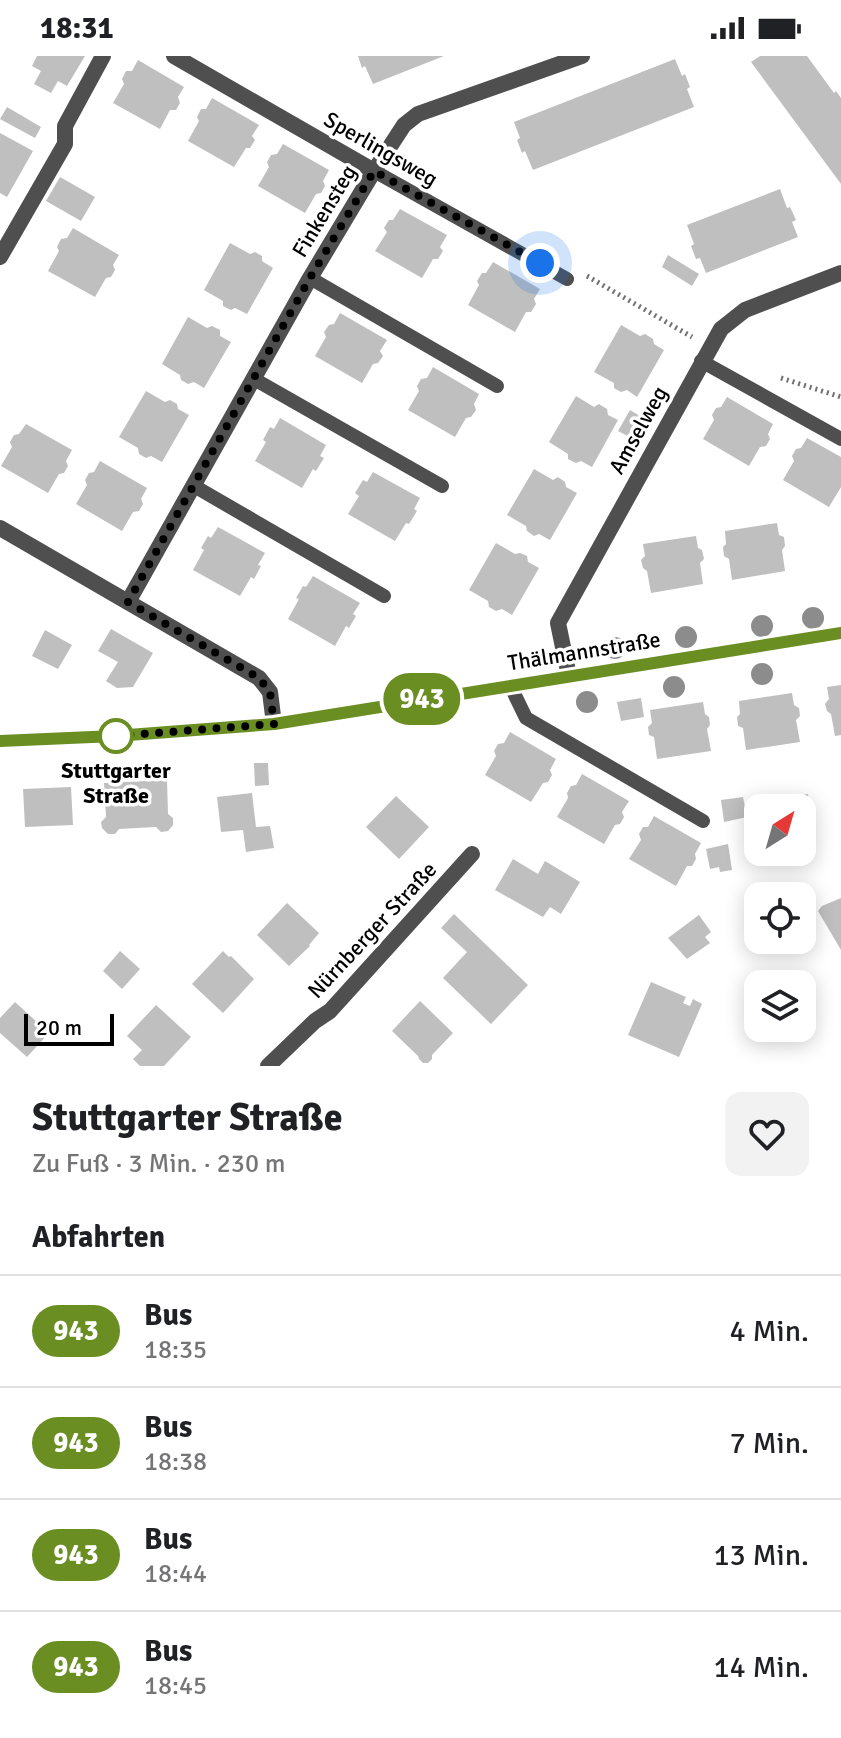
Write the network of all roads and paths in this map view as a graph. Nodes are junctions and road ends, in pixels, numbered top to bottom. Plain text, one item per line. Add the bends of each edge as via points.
1 (103, 56) edge
2 (174, 56) edge
3 (582, 56) edge
4 (374, 171) junction
5 (0, 257) edge
6 (841, 273) edge
7 (310, 278) junction
8 (567, 279) dead end
9 (701, 361) junction
10 (254, 379) junction
11 (497, 386) dead end
12 (841, 439) edge
13 (194, 486) junction
14 (442, 486) dead end
15 (0, 528) edge
16 (384, 596) dead end
17 (128, 602) junction
18 (841, 633) edge
19 (569, 676) junction
20 (510, 685) junction
21 (274, 724) junction
22 (0, 741) edge
23 (703, 821) dead end
24 (472, 854) dead end
25 (268, 1066) edge

1 - 5 street via 65,126 65,144
2 - 4 street, Sperlingsweg
3 - 4 street, Finkensteg via 418,114 404,125
4 - 7 street, Finkensteg
4 - 8 lane, Sperlingsweg
6 - 9 street, Amselweg via 745,310 721,329
7 - 10 street, Finkensteg
7 - 11 lane, Finkensteg
9 - 12 lane
9 - 19 street, Amselweg via 558,623
10 - 13 street, Finkensteg
10 - 14 lane
13 - 16 lane
13 - 17 street, Finkensteg
15 - 17 street
17 - 21 street via 259,678 270,692
18 - 19 street, Thälmannstraße
19 - 20 street, Thälmannstraße
20 - 21 street, Thälmannstraße
20 - 23 lane via 526,718
21 - 22 street, Thälmannstraße
24 - 25 street, Nürnberger Straße via 330,1011

